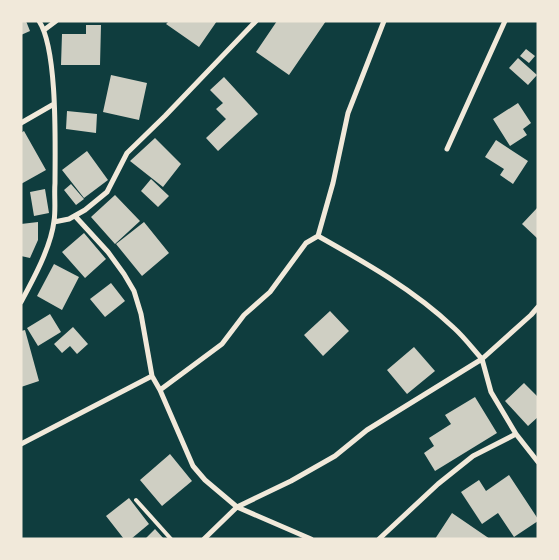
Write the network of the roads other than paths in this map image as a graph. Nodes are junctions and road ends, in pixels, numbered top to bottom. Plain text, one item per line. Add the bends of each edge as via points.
1 (38, 21) edge
2 (56, 21) edge
3 (256, 21) edge
4 (384, 21) edge
5 (505, 21) edge
6 (44, 30) junction
7 (54, 104) junction
8 (21, 123) edge
9 (448, 149) dead end
10 (75, 216) junction
11 (54, 222) junction
12 (318, 236) junction
13 (21, 302) edge
14 (538, 307) edge
15 (482, 360) junction
16 (152, 376) junction
17 (160, 390) junction
18 (516, 434) junction
19 (21, 444) edge
20 (538, 462) edge
21 (136, 500) dead end
22 (237, 506) junction
23 (172, 539) edge
24 (204, 539) edge
25 (311, 539) edge
26 (378, 539) edge

1 - 6 street
2 - 6 street
3 - 10 street via 127,153 107,192
4 - 12 street via 348,113
5 - 9 street
6 - 7 street via 51,62
7 - 8 street
7 - 11 street
10 - 11 street
10 - 16 street via 108,252 134,291
11 - 13 street via 44,253
12 - 15 street via 415,295 455,328
12 - 17 street via 306,244 270,292 244,316 222,344
14 - 15 street
15 - 18 street via 491,392
15 - 22 street via 367,430 335,456
16 - 17 street
16 - 19 street
17 - 22 street via 193,466
18 - 20 street
18 - 26 street via 473,456
21 - 23 lane
22 - 24 street
22 - 25 street

